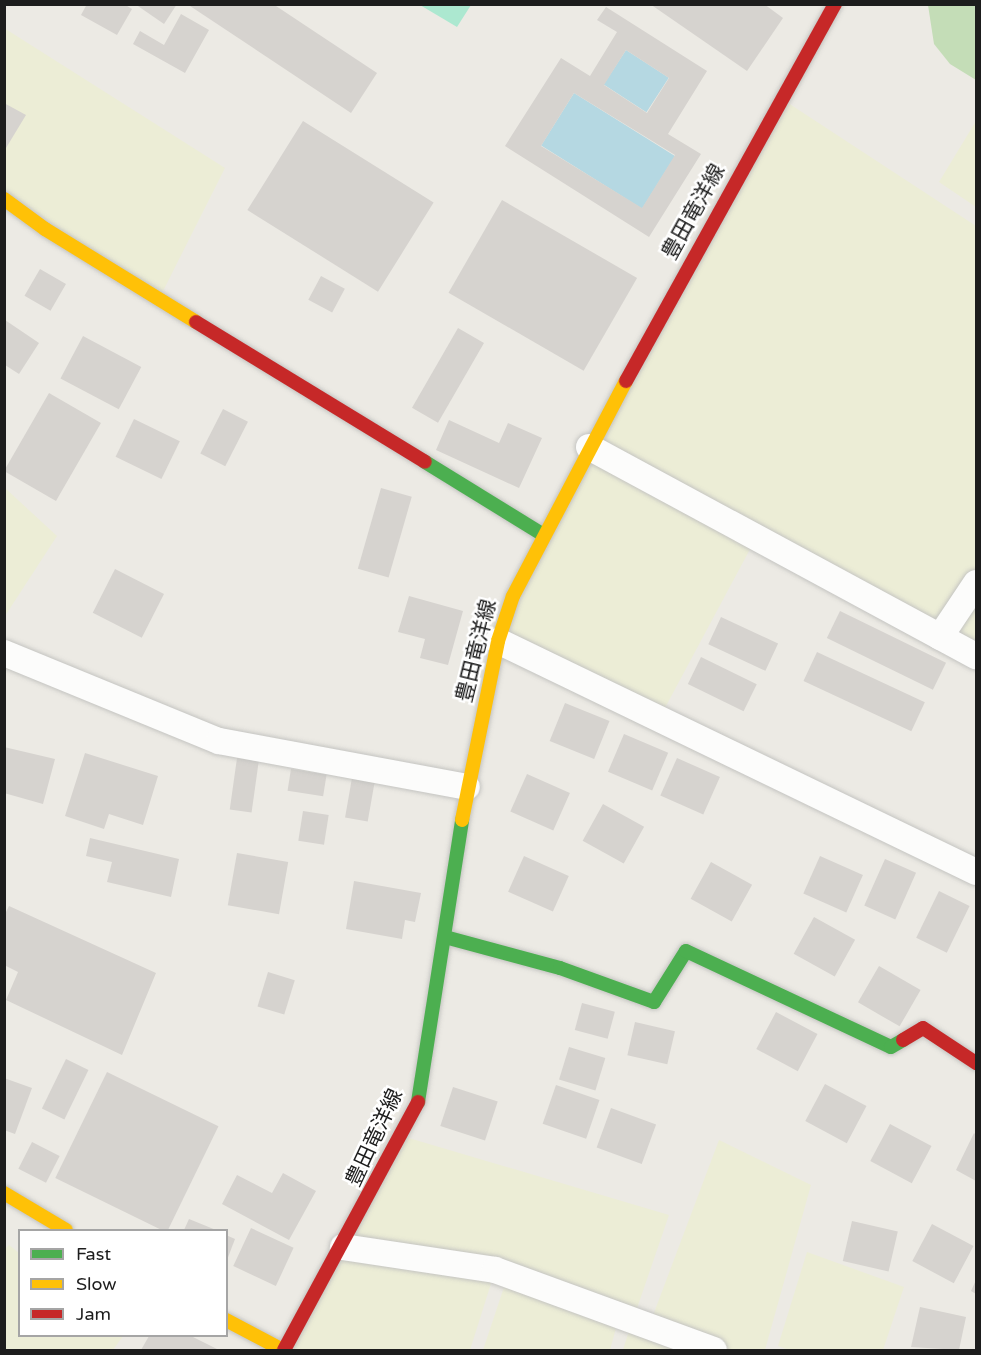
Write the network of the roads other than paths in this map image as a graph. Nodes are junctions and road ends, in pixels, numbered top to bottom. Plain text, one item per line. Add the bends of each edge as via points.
1 (835, 4) edge
2 (4, 199) edge
3 (589, 447) junction
4 (542, 534) junction
5 (976, 583) edge
6 (940, 637) junction
7 (498, 641) junction
8 (4, 653) edge
9 (976, 656) edge
10 (467, 787) junction
11 (976, 872) edge
12 (445, 937) junction
13 (976, 1063) edge
14 (4, 1193) edge
15 (64, 1229) edge
16 (343, 1247) junction
17 (228, 1321) edge
18 (284, 1350) edge
19 (714, 1350) edge

1 - 3 main road, 豊田竜洋線
2 - 4 main road via 45,229
3 - 4 main road, 豊田竜洋線
3 - 6 street
4 - 7 main road, 豊田竜洋線 via 513,596
5 - 6 street
6 - 9 street
7 - 10 main road, 豊田竜洋線
7 - 11 street
8 - 10 street via 219,741
10 - 12 main road, 豊田竜洋線
12 - 13 main road via 560,968 654,1002 686,951 891,1047 923,1028
12 - 16 main road, 豊田竜洋線 via 418,1106
14 - 15 main road
16 - 18 main road, 豊田竜洋線
16 - 19 street via 495,1270
17 - 18 main road

